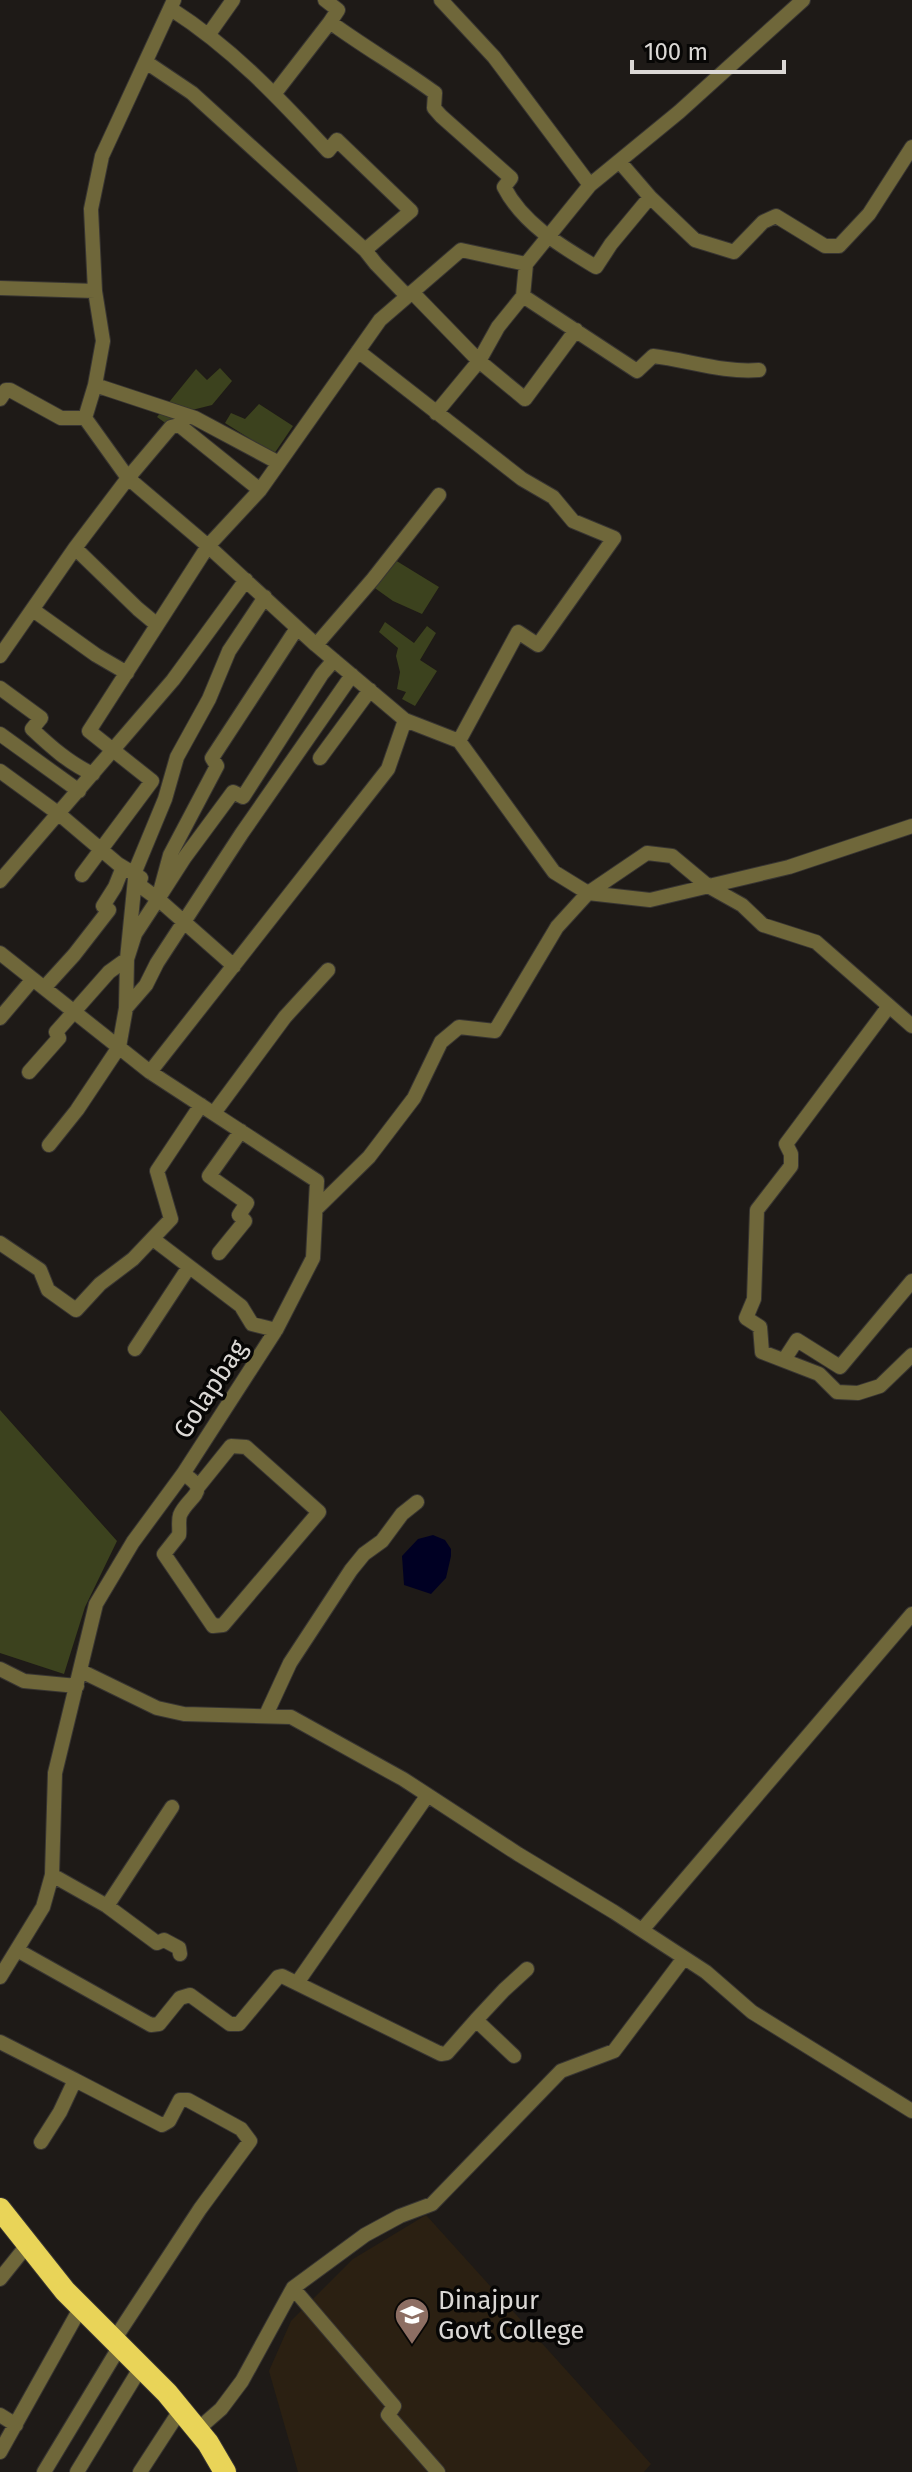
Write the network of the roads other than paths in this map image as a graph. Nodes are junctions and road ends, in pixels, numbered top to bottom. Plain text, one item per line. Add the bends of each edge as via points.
1 (233, 0) edge
2 (325, 0) edge
3 (441, 0) edge
4 (803, 0) edge
5 (172, 4) edge
6 (330, 22) junction
7 (209, 34) junction
8 (146, 62) junction
9 (275, 93) junction
10 (912, 147) edge
11 (619, 161) junction
12 (590, 185) junction
13 (650, 197) junction
14 (549, 237) junction
15 (365, 250) junction
16 (526, 264) junction
17 (0, 288) edge
18 (95, 291) junction
19 (409, 294) junction
20 (523, 296) junction
21 (576, 330) junction
22 (358, 351) junction
23 (479, 361) junction
24 (759, 370) dead end
25 (95, 385) junction
26 (0, 399) edge
27 (436, 413) junction
28 (85, 418) junction
29 (279, 463) junction
30 (128, 478) junction
31 (260, 490) junction
32 (439, 495) dead end
33 (208, 546) junction
34 (75, 548) junction
35 (246, 580) junction
36 (265, 597) junction
37 (33, 610) junction
38 (156, 624) junction
39 (297, 628) junction
40 (316, 645) junction
41 (0, 656) edge
42 (334, 660) junction
43 (127, 673) junction
44 (352, 675) junction
45 (0, 688) edge
46 (370, 690) junction
47 (405, 720) junction
48 (0, 734) edge
49 (459, 741) junction
50 (112, 749) junction
51 (320, 758) dead end
52 (0, 771) edge
53 (93, 774) junction
54 (79, 791) junction
55 (59, 814) junction
56 (912, 826) edge
57 (102, 851) junction
58 (129, 870) junction
59 (82, 875) dead end
60 (0, 881) edge
61 (708, 886) junction
62 (588, 893) junction
63 (158, 899) junction
64 (185, 921) junction
65 (0, 953) edge
66 (127, 959) junction
67 (234, 966) junction
68 (328, 970) dead end
69 (39, 983) junction
70 (889, 1006) junction
71 (126, 1008) junction
72 (74, 1012) junction
73 (0, 1018) edge
74 (912, 1026) edge
75 (119, 1047) junction
76 (29, 1072) dead end
77 (150, 1072) junction
78 (208, 1109) junction
79 (241, 1131) junction
80 (49, 1145) dead end
81 (316, 1209) junction
82 (153, 1239) junction
83 (0, 1243) edge
84 (219, 1253) dead end
85 (189, 1267) junction
86 (912, 1281) edge
87 (276, 1330) junction
88 (135, 1349) dead end
89 (912, 1355) edge
90 (784, 1360) junction
91 (183, 1474) junction
92 (198, 1487) junction
93 (417, 1502) dead end
94 (912, 1614) edge
95 (0, 1669) edge
96 (79, 1678) junction
97 (266, 1715) junction
98 (427, 1796) junction
99 (172, 1807) dead end
100 (52, 1875) junction
101 (107, 1906) junction
102 (642, 1930) junction
103 (17, 1950) junction
104 (180, 1954) dead end
105 (684, 1958) junction
106 (527, 1969) dead end
107 (0, 1977) edge
108 (297, 1983) junction
109 (476, 2020) junction
110 (0, 2042) edge
111 (514, 2056) dead end
112 (75, 2080) junction
113 (912, 2111) edge
114 (41, 2142) dead end
115 (0, 2209) edge
116 (28, 2244) junction
117 (0, 2279) edge
118 (293, 2288) junction
119 (81, 2307) junction
120 (117, 2343) junction
121 (141, 2367) junction
122 (181, 2409) junction
123 (0, 2415) edge
124 (16, 2425) junction
125 (197, 2430) junction
126 (0, 2452) edge
127 (44, 2472) edge
128 (77, 2472) edge
129 (140, 2472) edge
130 (225, 2472) edge
131 (438, 2472) edge

1 - 7 street
2 - 6 street via 338,10
3 - 12 street via 494,57
4 - 11 street
5 - 7 street
5 - 8 street
6 - 9 street
6 - 14 street via 435,93 434,108 511,178 504,187 510,199
7 - 9 street
8 - 15 street via 192,93
8 - 18 street via 102,156 91,209
9 - 15 street via 328,151 337,140 411,211
10 - 13 street via 869,214 839,246 825,246 776,216 734,252 695,240
11 - 12 street
11 - 13 street
12 - 14 street
13 - 14 street via 596,267
14 - 16 street
15 - 19 street
16 - 19 street via 461,250
16 - 20 street
17 - 18 street
18 - 25 street via 103,341
19 - 22 street via 380,320
19 - 23 street
20 - 21 street
20 - 23 street
21 - 23 street via 525,399
21 - 24 street via 637,371 653,356 736,372
22 - 27 street
22 - 29 street
23 - 27 street
25 - 28 street
25 - 29 street via 195,418
26 - 28 street via 10,390 61,418
27 - 49 street via 553,497 573,521 614,538 538,645 518,632
28 - 30 street
29 - 31 street
30 - 31 street via 171,427 179,425
30 - 33 street
30 - 34 street
31 - 33 street
32 - 40 street
33 - 35 street
33 - 38 street
34 - 37 street
34 - 38 street
35 - 36 street
35 - 50 street via 173,680
36 - 39 street
36 - 58 street via 229,651
37 - 41 street
37 - 43 street
38 - 43 street
39 - 40 street
39 - 63 street via 212,758 217,766 170,855
40 - 42 street
42 - 44 street
42 - 63 street via 243,797 233,792
43 - 50 street via 89,731
44 - 46 street
44 - 64 street
45 - 53 street via 41,718 32,729 39,736
46 - 47 street
46 - 51 street
47 - 49 street
47 - 67 street via 388,769
48 - 54 street
49 - 62 street via 554,872
50 - 53 street
50 - 57 street via 152,781
52 - 55 street
53 - 54 street
54 - 55 street
55 - 57 street
55 - 60 street
56 - 61 street via 789,867
57 - 58 street
57 - 59 street
58 - 63 street
58 - 66 street
58 - 69 street via 103,906 109,910 64,967
61 - 62 street via 650,900
61 - 62 street via 672,856 647,853
61 - 70 street via 742,905 763,925 816,942
62 - 81 street via 557,927 495,1031 459,1027 441,1042 414,1098 369,1157
63 - 64 street
63 - 66 street via 135,934
64 - 67 street
64 - 71 street
65 - 69 street, Golapbag
66 - 71 street
66 - 72 street
67 - 77 street
68 - 78 street
69 - 72 street, Golapbag
69 - 73 street
70 - 74 street
70 - 90 street via 786,1144 791,1166 757,1210 754,1299 746,1318 760,1327 762,1352
71 - 75 street
72 - 75 street, Golapbag
72 - 76 street
75 - 77 street, Golapbag
75 - 80 street
77 - 78 street, Golapbag
78 - 79 street, Golapbag
78 - 82 street via 157,1171 171,1219
79 - 81 street, Golapbag via 317,1181
79 - 84 street via 209,1176 247,1203 239,1215 245,1221
81 - 87 street, Golapbag via 313,1258
82 - 83 street via 76,1310 48,1290 40,1270
82 - 85 street
85 - 87 street via 241,1306 252,1324
85 - 88 street
86 - 90 street via 840,1367 797,1340
87 - 91 street, Golapbag
89 - 90 street via 880,1386 858,1393 837,1392 819,1374
91 - 92 street
91 - 96 street, Golapbag via 96,1604
92 - 92 street via 231,1446 246,1447 319,1512 217,1626 164,1554 179,1535 179,1518
93 - 97 street via 351,1570 290,1663
94 - 102 street
95 - 96 street via 24,1681
96 - 97 street via 184,1714
96 - 100 street, Golapbag via 55,1773
97 - 98 street via 291,1717
98 - 102 street
98 - 108 street
99 - 101 street
100 - 101 street
100 - 103 street, Golapbag via 43,1907
101 - 104 street via 157,1943 164,1940 179,1948
102 - 105 street
103 - 107 street, Golapbag
103 - 108 street via 151,2025 159,2024 180,1998 190,1995 230,2024 239,2024 278,1977
105 - 113 street via 752,2012
105 - 118 street via 614,2051 561,2071 432,2204 365,2235
106 - 109 street
108 - 109 street via 441,2054
109 - 111 street
110 - 112 street
112 - 114 street
112 - 120 street via 162,2125 180,2100 188,2100 241,2129 250,2141 166,2259
115 - 116 highway
116 - 117 street
116 - 119 highway
118 - 125 street via 242,2381
118 - 131 street via 394,2406 388,2415
119 - 120 highway
119 - 124 street
120 - 121 highway
120 - 127 street
121 - 122 highway
121 - 128 street
122 - 125 highway
122 - 129 street
123 - 124 street
124 - 126 street
125 - 130 highway

